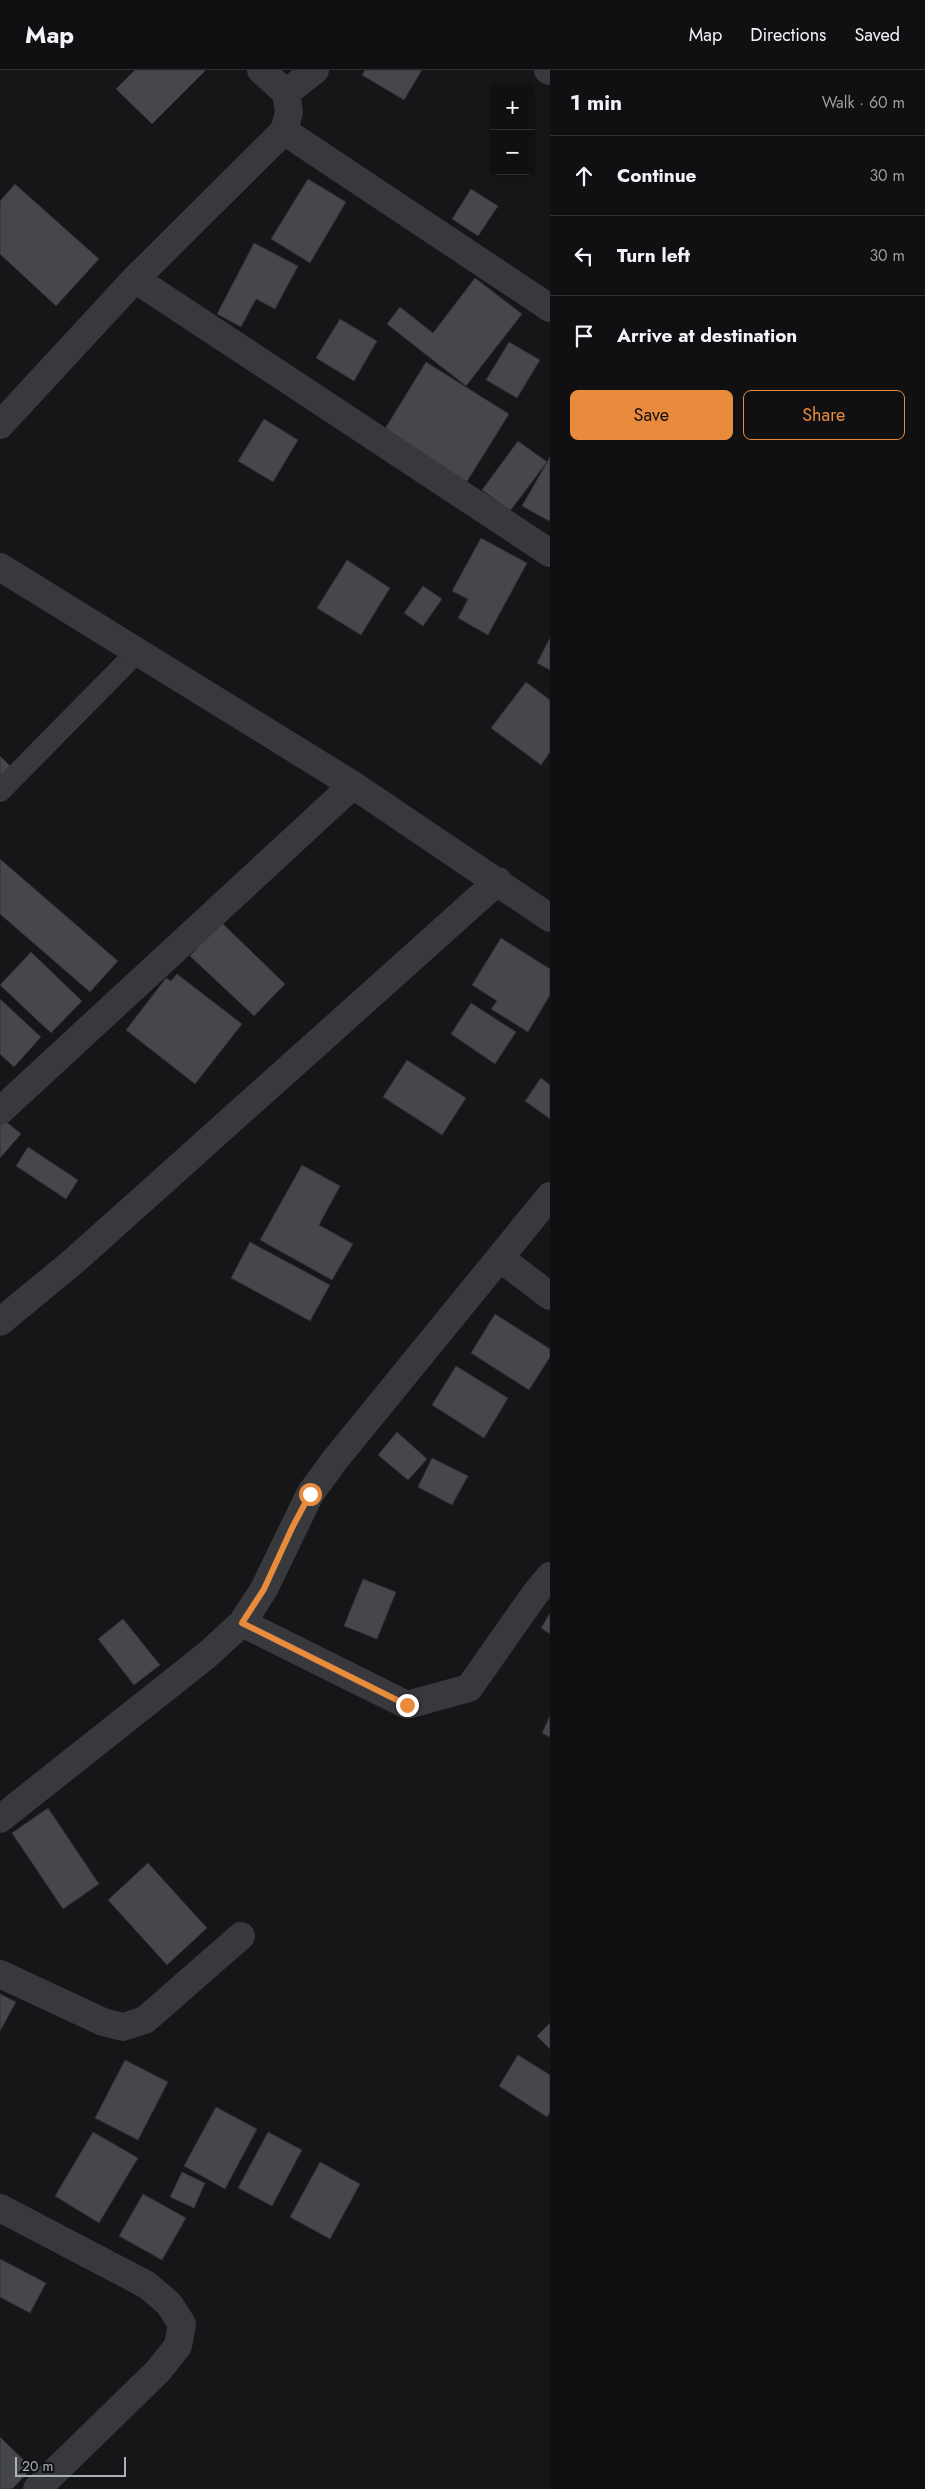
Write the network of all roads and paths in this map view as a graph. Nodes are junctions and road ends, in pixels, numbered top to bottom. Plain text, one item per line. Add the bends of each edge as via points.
1 (261, 70) edge
2 (315, 70) edge
3 (286, 93) junction
4 (284, 131) junction
5 (135, 278) junction
6 (550, 308) edge
7 (0, 424) edge
8 (550, 553) edge
9 (0, 567) edge
10 (137, 652) junction
11 (353, 785) junction
12 (0, 791) edge
13 (498, 881) junction
14 (550, 918) edge
15 (0, 1111) edge
16 (550, 1196) edge
17 (500, 1258) junction
18 (550, 1296) edge
19 (0, 1322) edge
20 (550, 1576) edge
21 (242, 1623) junction
22 (0, 1819) edge
23 (241, 1936) dead end
24 (0, 1974) edge
25 (0, 2208) edge
26 (37, 2489) edge

1 - 3 street
2 - 3 street
3 - 4 street via 288,112
4 - 5 street
4 - 6 street
5 - 7 street
5 - 8 street
9 - 10 street
10 - 11 street
10 - 12 lane
11 - 13 street
11 - 15 street
13 - 14 street
13 - 19 street via 75,1260
16 - 17 street
17 - 18 street
17 - 21 street via 310,1494 264,1589
20 - 21 street via 469,1688 407,1705
21 - 22 street via 207,1655
23 - 24 street via 145,2020 123,2027 103,2022
25 - 26 street via 147,2285 168,2304 182,2324 178,2346 158,2371

